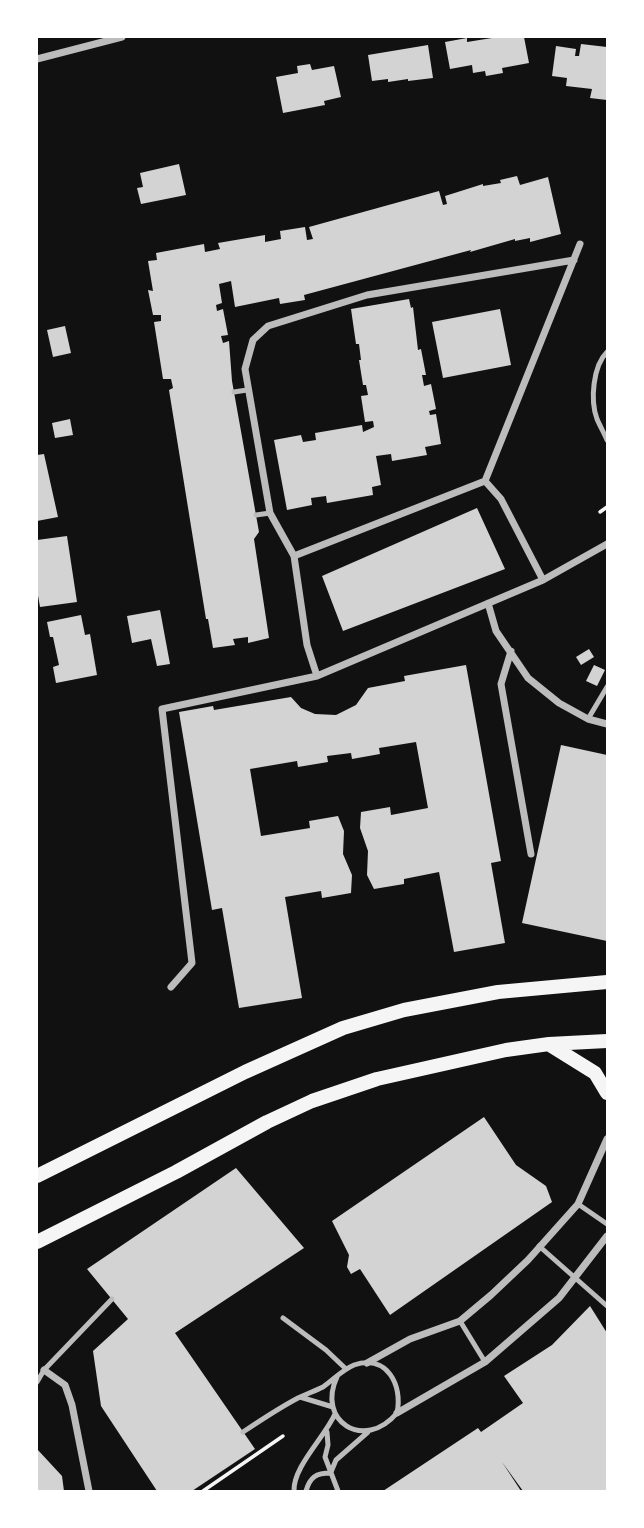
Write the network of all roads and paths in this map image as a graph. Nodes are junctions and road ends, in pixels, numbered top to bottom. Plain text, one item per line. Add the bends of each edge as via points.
1 (122, 37) edge
2 (37, 59) edge
3 (580, 244) dead end
4 (574, 260) junction
5 (607, 352) edge
6 (247, 390) junction
7 (234, 392) dead end
8 (607, 440) edge
9 (485, 481) junction
10 (607, 507) edge
11 (600, 512) dead end
12 (270, 513) junction
13 (256, 515) dead end
14 (607, 544) edge
15 (294, 556) junction
16 (543, 580) junction
17 (488, 603) junction
18 (511, 651) junction
19 (317, 676) junction
20 (607, 687) edge
21 (588, 719) junction
22 (607, 724) edge
23 (531, 854) dead end
24 (607, 982) edge
25 (171, 987) dead end
26 (607, 1041) edge
27 (549, 1044) junction
28 (607, 1093) edge
29 (607, 1139) edge
30 (37, 1176) edge
31 (578, 1204) junction
32 (607, 1224) edge
33 (607, 1236) edge
34 (37, 1242) edge
35 (539, 1247) junction
36 (576, 1276) junction
37 (112, 1299) dead end
38 (607, 1306) edge
39 (283, 1318) dead end
40 (460, 1321) junction
41 (485, 1362) junction
42 (367, 1363) junction
43 (346, 1369) junction
44 (44, 1370) junction
45 (337, 1377) junction
46 (37, 1382) edge
47 (300, 1397) junction
48 (334, 1411) junction
49 (397, 1413) junction
50 (243, 1432) dead end
51 (327, 1432) junction
52 (368, 1432) junction
53 (283, 1436) dead end
54 (331, 1472) junction
55 (89, 1491) edge
56 (203, 1491) edge
57 (294, 1491) edge
58 (306, 1491) edge
59 (338, 1491) edge

1 - 2 street
3 - 4 street
4 - 6 street via 367,295 268,326 253,340 245,369
4 - 9 street
5 - 8 lane via 594,392 596,416
6 - 7 lane
6 - 12 street
9 - 15 street
9 - 16 street via 501,499
10 - 11 path
12 - 13 lane
12 - 15 street
14 - 16 street
15 - 19 street via 307,645
16 - 17 street
17 - 18 street via 496,631
17 - 19 street
18 - 21 street via 528,678
18 - 23 street via 500,684
19 - 25 street via 162,709 191,963
20 - 21 lane
21 - 22 street
24 - 30 main road via 498,992 404,1010 343,1028
26 - 27 main road
27 - 28 main road via 595,1073
27 - 34 main road via 377,1079 312,1101
29 - 31 street
31 - 32 lane
31 - 35 street
33 - 36 street
35 - 36 lane
35 - 40 street
36 - 38 lane
36 - 41 street via 559,1298
37 - 44 lane
39 - 43 lane
40 - 41 lane
40 - 42 street via 410,1339
41 - 49 street
42 - 43 lane
42 - 49 lane via 388,1371 395,1380
43 - 45 lane
44 - 46 lane
44 - 55 street via 65,1385
45 - 47 lane
45 - 48 lane via 332,1387
47 - 48 lane
47 - 50 lane
48 - 51 lane
48 - 52 lane via 344,1424
49 - 52 lane via 380,1429
51 - 54 lane via 325,1457
51 - 57 lane via 297,1473
52 - 54 lane via 336,1460
53 - 56 path
54 - 58 lane via 314,1475
54 - 59 lane

